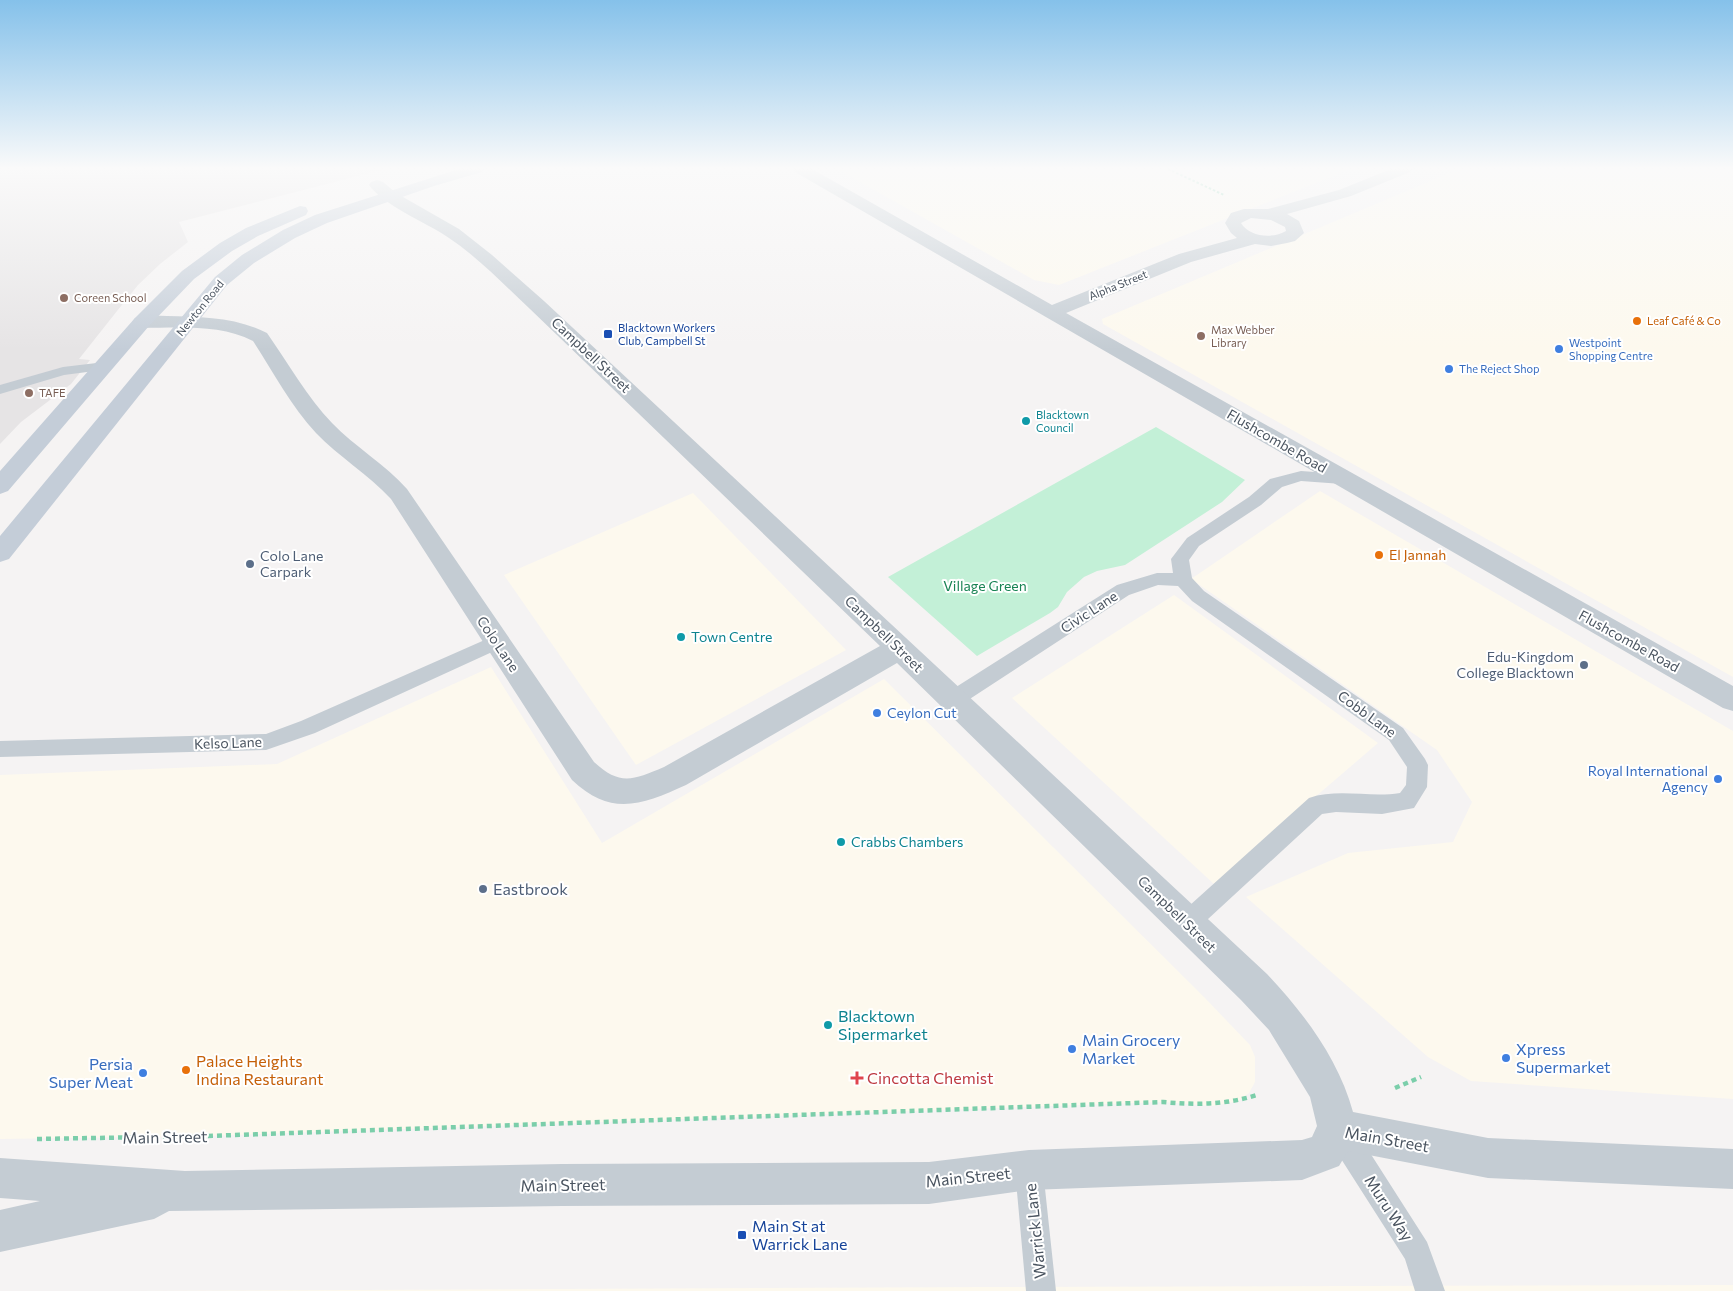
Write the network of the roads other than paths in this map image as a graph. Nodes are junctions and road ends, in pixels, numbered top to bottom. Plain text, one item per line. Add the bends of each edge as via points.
1 (258, 229) edge
2 (299, 229) edge
3 (447, 229) edge
4 (905, 229) edge
5 (1224, 229) edge
6 (1236, 229) edge
7 (1294, 229) edge
8 (1254, 239) junction
9 (1185, 258) junction
10 (1050, 313) junction
11 (142, 322) junction
12 (187, 324) junction
13 (105, 366) junction
14 (0, 390) edge
15 (1342, 480) junction
16 (0, 486) edge
17 (0, 553) edge
18 (1183, 580) junction
19 (496, 642) junction
20 (900, 648) junction
21 (952, 700) junction
22 (1733, 700) edge
23 (0, 749) edge
24 (1186, 923) junction
25 (1338, 1130) junction
26 (1733, 1169) edge
27 (1029, 1170) junction
28 (0, 1178) edge
29 (185, 1192) junction
30 (0, 1231) edge
31 (1041, 1291) edge
32 (1430, 1291) edge

1 - 11 main road, Newton Road via 226,247 188,275
2 - 12 main road, Newton Road via 248,259 221,281
3 - 20 street, Campbell Street via 494,265
4 - 10 street, Flushcombe Road
5 - 9 street, Alpha Street
6 - 8 street
7 - 8 street via 1295,233 1285,240
8 - 9 street, Alpha Street
9 - 10 street, Alpha Street
10 - 15 street, Flushcombe Road
11 - 12 street, Colo Lane
11 - 13 main road, Newton Road
12 - 17 main road, Newton Road
12 - 19 street, Colo Lane via 241,328 260,337 314,417 352,454 383,476 399,494
13 - 14 lane via 63,371
13 - 16 main road, Newton Road
15 - 18 lane via 1301,476 1276,483 1255,501 1193,542 1180,559
15 - 22 street, Flushcombe Road
18 - 21 lane, Civic Lane via 1157,579 1123,590
18 - 24 lane, Cobb Lane via 1198,596 1396,734 1418,765 1416,787 1406,801 1382,805 1317,805
19 - 20 street, Colo Lane via 583,771 606,790 620,791 652,786 675,776
19 - 23 lane, Kelso Lane via 308,727 266,742
20 - 21 street, Campbell Street
21 - 24 street, Campbell Street
24 - 25 street, Campbell Street via 1282,1017 1328,1090
25 - 26 street, Main Street via 1488,1158
25 - 27 street, Main Street via 1325,1152 1302,1160
25 - 32 lane, Muru Way via 1417,1252
27 - 29 street, Main Street via 929,1183
27 - 31 lane, Warrick Lane
28 - 29 street, Main Street
29 - 30 street, Main Street

